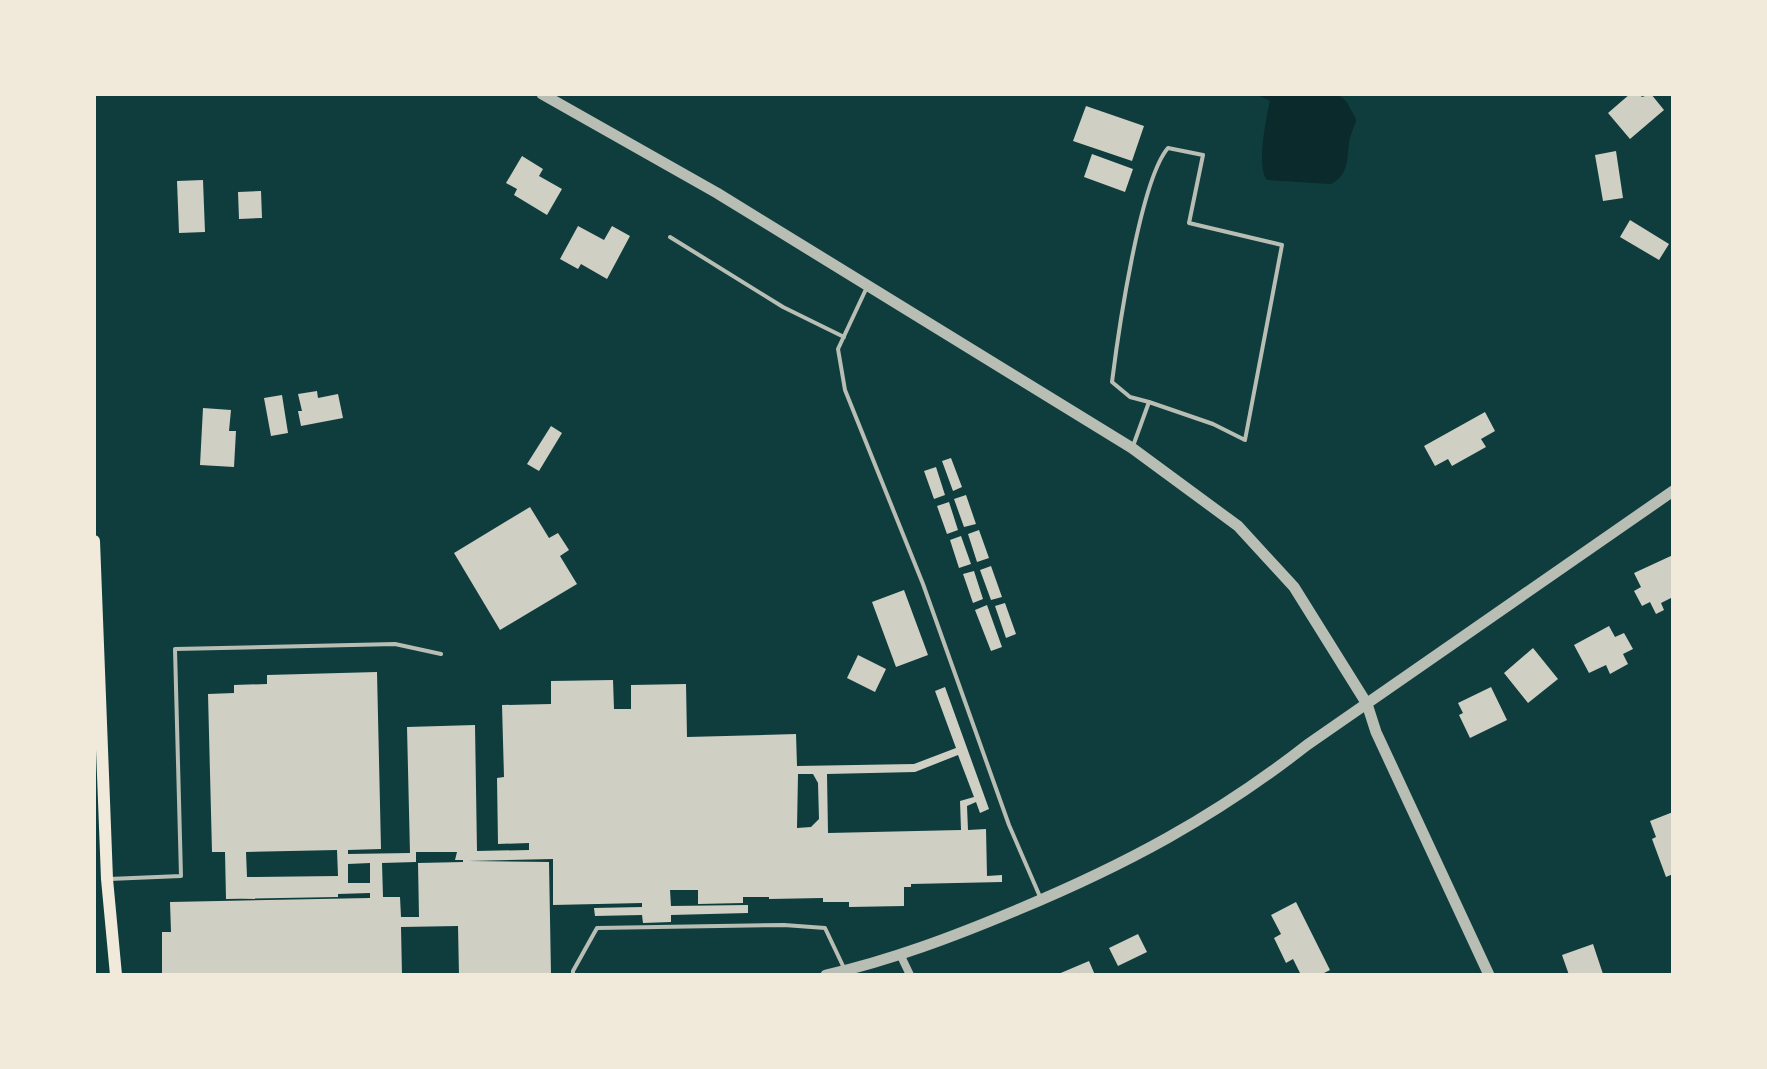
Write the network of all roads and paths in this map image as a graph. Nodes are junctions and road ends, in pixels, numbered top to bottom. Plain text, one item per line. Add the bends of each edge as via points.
1 (542, 94) edge
2 (670, 237) dead end
3 (868, 285) junction
4 (844, 337) junction
5 (1149, 402) junction
6 (1132, 448) junction
7 (1673, 491) edge
8 (94, 541) edge
9 (441, 654) dead end
10 (1367, 704) junction
11 (99, 805) edge
12 (107, 879) junction
13 (1042, 900) junction
14 (900, 954) junction
15 (845, 971) junction
16 (116, 975) edge
17 (573, 975) edge
18 (826, 975) edge
19 (910, 975) edge
20 (1489, 975) edge

1 - 3 street
2 - 4 lane via 783,307
3 - 4 lane
3 - 6 street
4 - 13 lane via 838,349 845,390
5 - 5 lane via 1245,440 1282,245 1189,223 1203,155 1168,148 1158,160 1141,224 1112,382 1130,397
5 - 6 lane
6 - 10 street via 1238,526 1266,556 1294,587
7 - 10 street
8 - 11 main road
9 - 12 lane via 395,644 175,649 181,876
10 - 13 street via 1169,839
10 - 20 street
11 - 12 main road
12 - 16 main road
13 - 14 street
14 - 15 street
14 - 19 street
15 - 17 lane via 825,928 768,925 597,928
15 - 18 street

